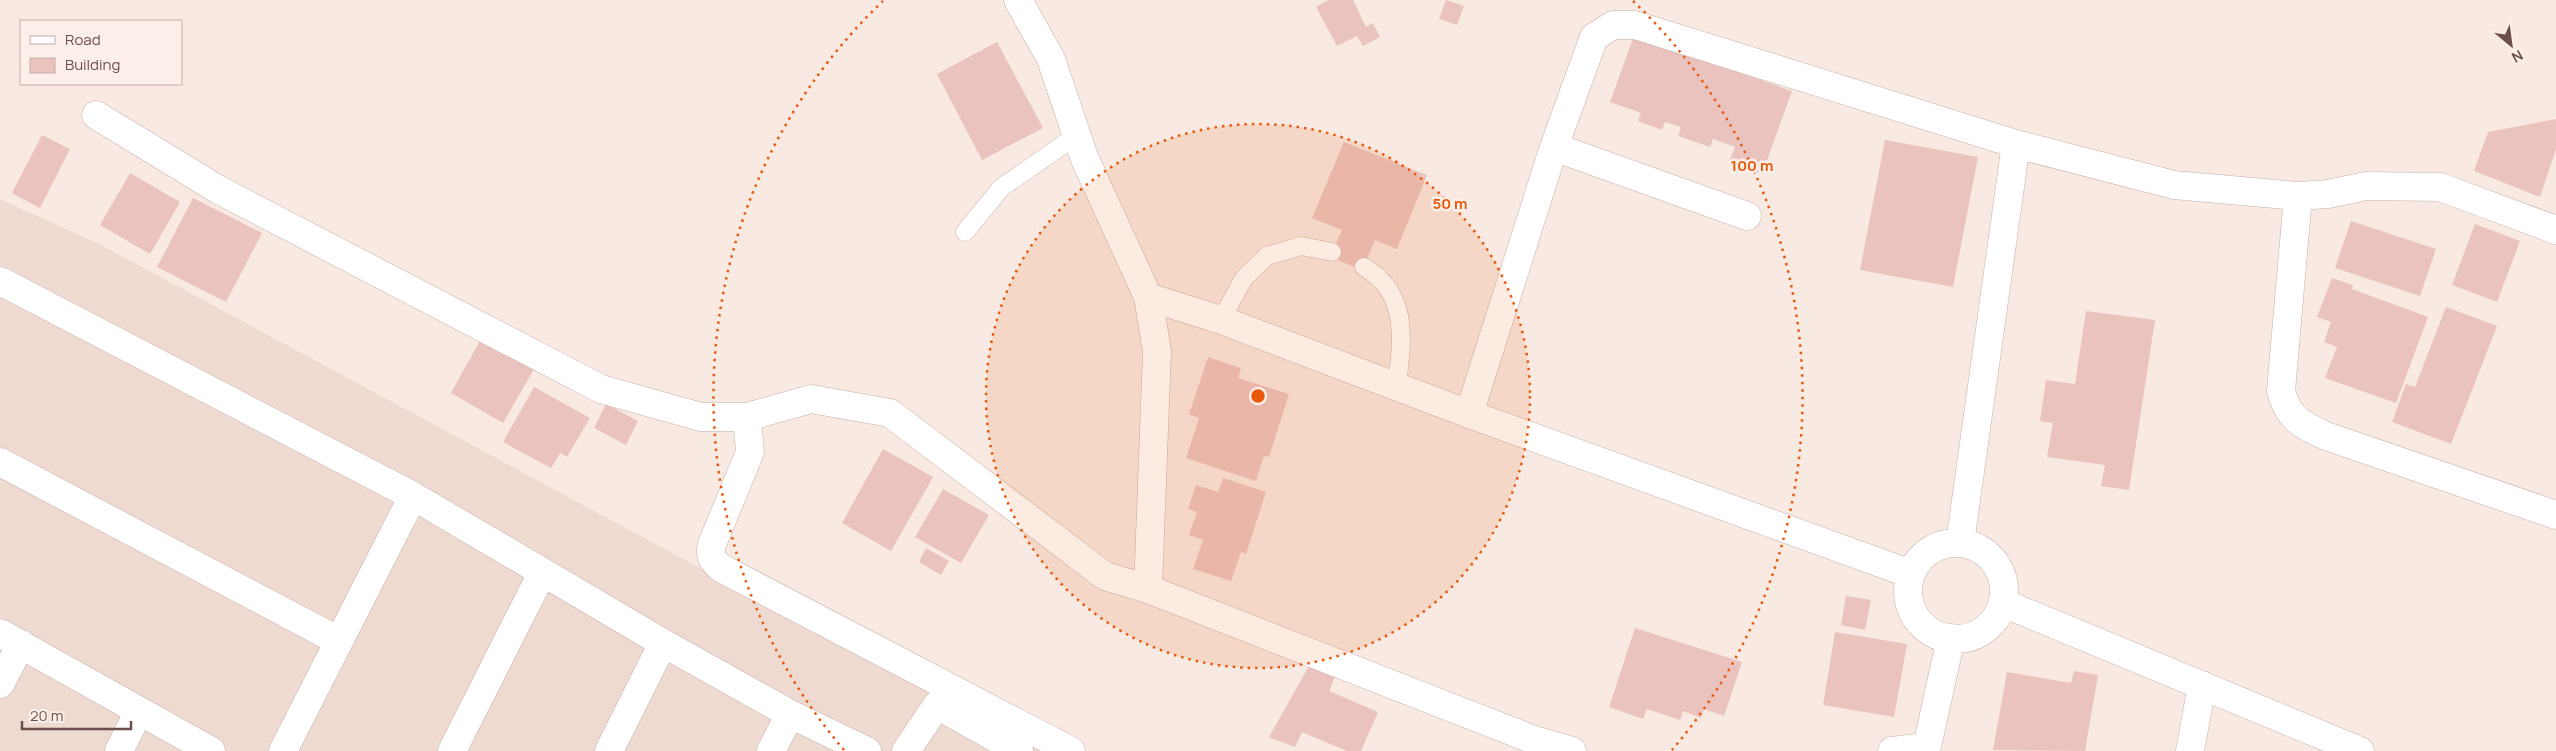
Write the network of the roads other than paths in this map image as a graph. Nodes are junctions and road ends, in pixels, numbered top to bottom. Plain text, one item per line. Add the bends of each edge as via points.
1 (1018, 0) edge
2 (96, 115) dead end
3 (1076, 135) junction
4 (2016, 144) junction
5 (1554, 147) junction
6 (2298, 196) junction
7 (1747, 216) dead end
8 (2556, 230) edge
9 (965, 232) dead end
10 (1332, 252) dead end
11 (1364, 267) dead end
12 (0, 281) edge
13 (1148, 297) junction
14 (1220, 320) junction
15 (1398, 386) junction
16 (1469, 414) junction
17 (747, 417) junction
18 (0, 462) edge
19 (413, 496) junction
20 (2556, 515) edge
21 (1960, 543) junction
22 (542, 573) junction
23 (1911, 574) junction
24 (1148, 589) junction
25 (2003, 603) junction
26 (10, 638) edge
27 (1951, 638) junction
28 (339, 641) junction
29 (662, 643) junction
30 (0, 684) edge
31 (2202, 685) junction
32 (139, 711) junction
33 (790, 714) junction
34 (1534, 740) junction
35 (1926, 749) edge
36 (119, 751) edge
37 (212, 751) edge
38 (283, 751) edge
39 (452, 751) edge
40 (609, 751) edge
41 (771, 751) edge
42 (867, 751) edge
43 (906, 751) edge
44 (1019, 751) edge
45 (1071, 751) edge
46 (1509, 751) edge
47 (1572, 751) edge
48 (1892, 751) edge
49 (2190, 751) edge
50 (2360, 751) edge

1 - 3 street via 1050,59
2 - 17 street via 219,190 601,389 701,417
3 - 9 lane via 1001,188
3 - 13 street
4 - 5 street via 1635,25 1613,25 1594,37
4 - 6 street via 2174,185
4 - 21 street
5 - 7 street
5 - 16 street
6 - 8 street via 2366,186 2440,187
6 - 20 street via 2281,392 2286,408 2304,426 2326,436
10 - 14 lane via 1301,246 1267,256 1244,278
11 - 15 lane via 1379,276 1394,301 1403,330
12 - 19 street
13 - 14 street
13 - 24 street via 1157,351
14 - 15 street
15 - 16 street
16 - 23 street
17 - 24 street via 811,399 890,413 1105,576
17 - 45 street via 750,452 712,544 709,554 712,559 721,568
18 - 28 street
19 - 22 street
19 - 28 street
21 - 23 street via 1944,544 1930,550
21 - 25 street via 1976,546 2000,569
22 - 29 street
22 - 39 street
23 - 27 street via 1908,591 1920,622 1934,633
24 - 34 street
25 - 27 street via 1996,618 1983,630 1968,637
25 - 31 street
26 - 30 street
26 - 32 street
27 - 35 street
28 - 38 street
29 - 33 street
29 - 40 street
31 - 49 street
31 - 50 street
32 - 36 street
32 - 37 street
33 - 41 street
33 - 42 street
34 - 46 street
34 - 47 street
35 - 48 street
43 - 44 street via 937,705

